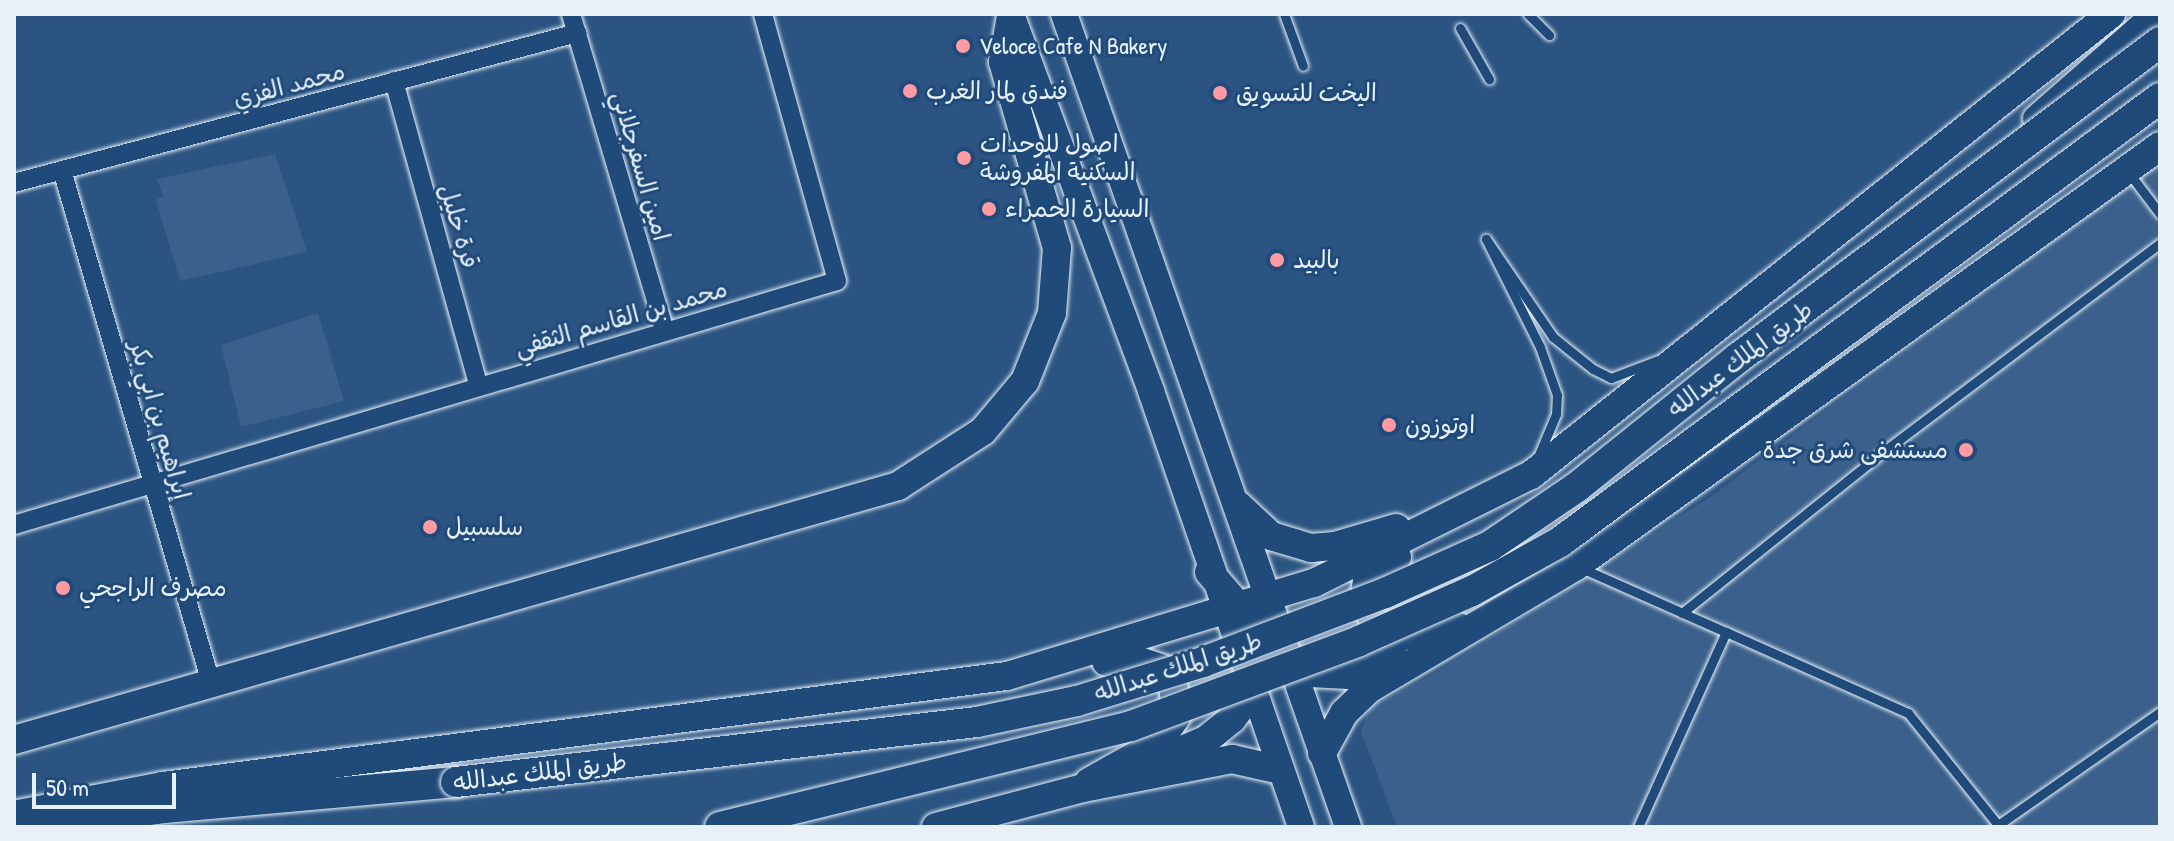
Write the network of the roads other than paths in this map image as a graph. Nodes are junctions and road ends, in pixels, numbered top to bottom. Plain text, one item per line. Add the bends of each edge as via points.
1 (571, 14) edge
2 (763, 14) edge
3 (1064, 14) edge
4 (1284, 14) edge
5 (1528, 14) edge
6 (2111, 14) edge
7 (2157, 14) edge
8 (1011, 15) edge
9 (1460, 28) dead end
10 (577, 33) junction
11 (1549, 35) dead end
12 (2160, 42) edge
13 (1303, 66) dead end
14 (1489, 79) dead end
15 (394, 81) junction
16 (2160, 98) edge
17 (2160, 146) edge
18 (62, 170) junction
19 (2127, 171) junction
20 (14, 183) edge
21 (2160, 214) edge
22 (1908, 234) junction
23 (2160, 243) edge
24 (665, 331) junction
25 (1687, 349) junction
26 (478, 384) junction
27 (1531, 475) junction
28 (154, 486) junction
29 (1238, 505) junction
30 (1466, 507) junction
31 (14, 525) edge
32 (1576, 566) junction
33 (1209, 572) joint
34 (1269, 598) junction
35 (1232, 611) junction
36 (1682, 613) junction
37 (1480, 623) junction
38 (1726, 632) junction
39 (1266, 638) junction
40 (1067, 661) junction
41 (1290, 661) junction
42 (211, 683) junction
43 (1252, 692) junction
44 (2160, 712) edge
45 (14, 740) edge
46 (1322, 753) junction
47 (1280, 770) junction
48 (1083, 788) junction
49 (14, 815) edge
50 (1997, 826) edge
51 (18, 827) edge
52 (720, 827) edge
53 (936, 827) edge
54 (1301, 827) edge
55 (1348, 827) edge
56 (1638, 827) edge

1 - 10 street, امين السفرجلاني
2 - 24 street, محمد بن القاسم الثقفي via 837,281
3 - 29 main road
4 - 13 lane
5 - 11 lane
6 - 25 main road
7 - 22 main road
8 - 33 main road via 1151,391
8 - 42 main road via 1003,62 1057,248 1052,313 1025,381 983,431 898,486
9 - 14 lane
10 - 15 street, محمد الفزي
10 - 24 street, امين السفرجلاني
12 - 22 highway, طريق الملك عبدالله, bridge
15 - 18 street, محمد الفزي
15 - 26 street, قرة خليل
16 - 52 highway, bridge via 1573,533 1472,591 1359,641 1131,726
17 - 19 main road
18 - 20 street, محمد الفزي
18 - 28 street, إبراهيم بن ابي بكر
19 - 21 lane
19 - 32 main road
22 - 51 highway, طريق الملك عبدالله, bridge via 1738,358 1577,487 1490,546 1217,657 1077,701 977,722
23 - 36 lane via 1879,455
24 - 26 street, محمد بن القاسم الثقفي
25 - 27 main road
25 - 27 lane via 1611,378 1593,369 1553,337 1486,239 1540,347 1557,395 1556,414
26 - 28 street, محمد بن القاسم الثقفي
27 - 30 main road
28 - 31 street, محمد بن القاسم الثقفي
28 - 42 street, إبراهيم بن ابي بكر
29 - 30 main road via 1271,536 1311,548 1335,546
29 - 34 main road
30 - 34 main road via 1314,583
30 - 37 main road via 1438,537 1378,565 1367,581 1364,601 1376,625 1399,637
32 - 36 lane
32 - 37 main road
33 - 35 main road
34 - 35 main road
34 - 39 main road
34 - 41 main road
35 - 39 main road
35 - 40 main road
35 - 43 main road
36 - 38 lane
37 - 41 main road via 1349,675 1322,676
37 - 46 main road via 1369,689 1344,713
38 - 50 lane via 1908,713
38 - 56 lane
39 - 41 main road
39 - 43 main road
40 - 48 main road via 1141,659 1160,668 1176,695 1176,717 1166,736
40 - 49 main road via 951,685 163,786
41 - 46 main road
42 - 45 main road
43 - 47 main road
43 - 48 main road via 1232,719 1206,740
44 - 50 lane
46 - 55 main road
47 - 48 main road via 1232,759
47 - 54 main road
48 - 53 main road

